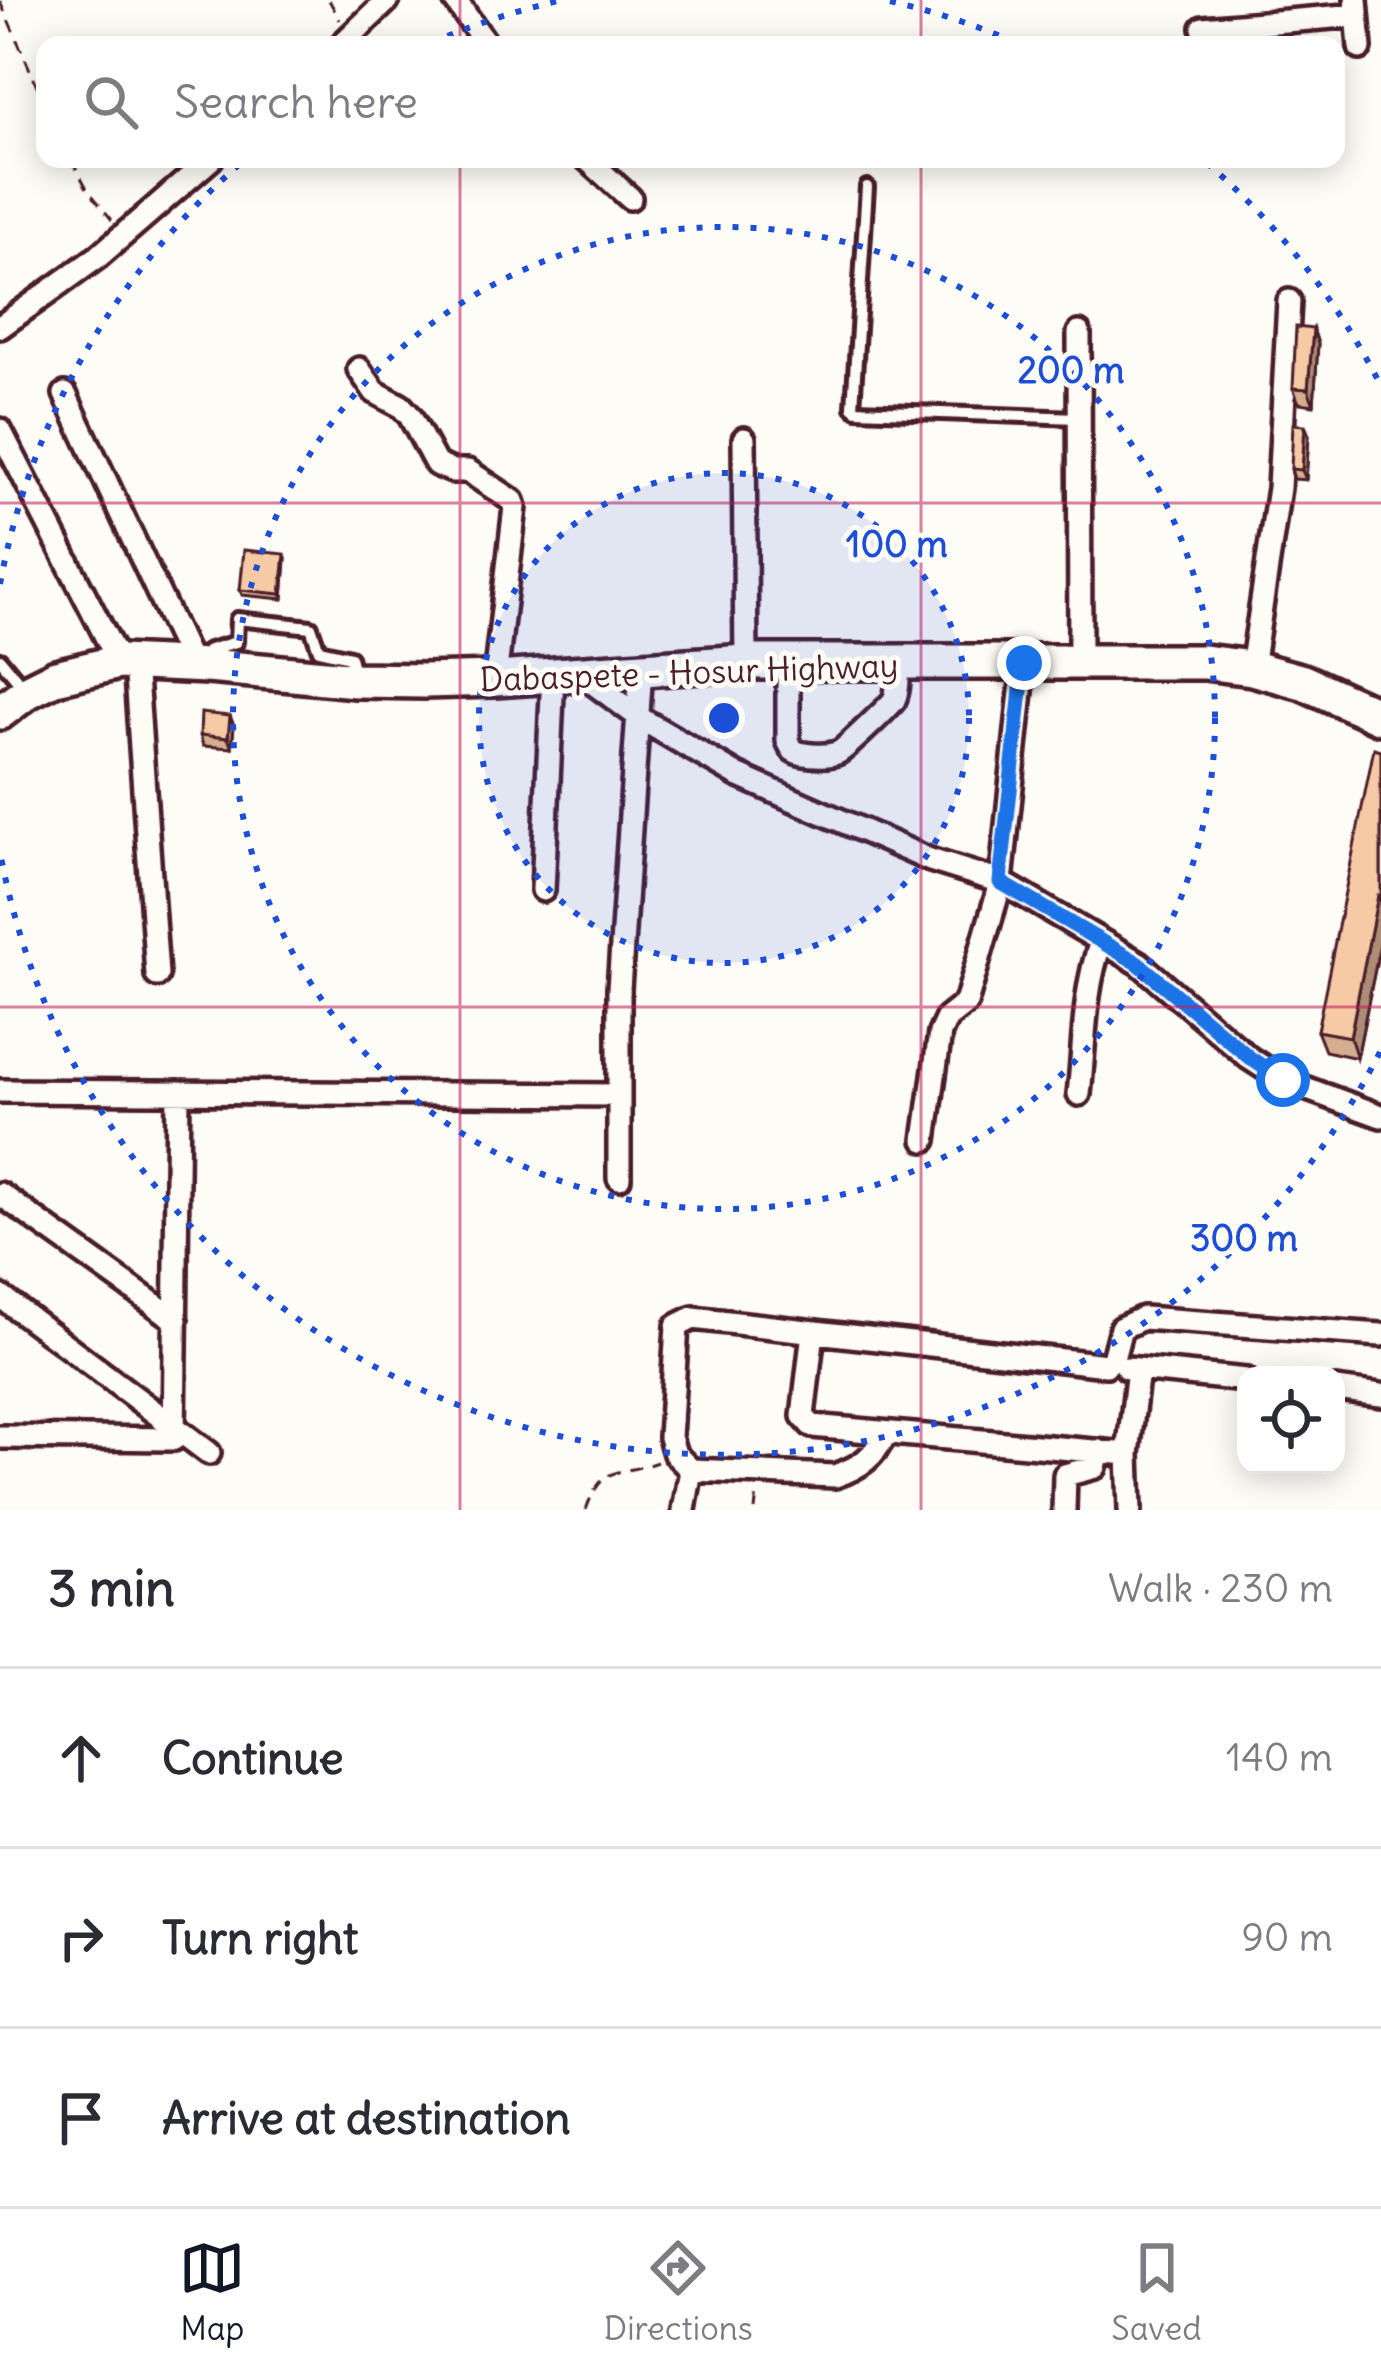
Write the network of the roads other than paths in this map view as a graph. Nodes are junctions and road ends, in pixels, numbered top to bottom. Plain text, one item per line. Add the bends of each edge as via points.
1 (388, 0) edge
2 (455, 0) edge
3 (1357, 8) edge
4 (1203, 28) dead end
5 (350, 36) edge
6 (481, 36) edge
7 (1360, 48) dead end
8 (201, 168) edge
9 (597, 168) edge
10 (867, 187) dead end
11 (629, 198) dead end
12 (1289, 301) dead end
13 (0, 327) edge
14 (1079, 333) dead end
15 (359, 369) dead end
16 (65, 394) dead end
17 (1079, 418) junction
18 (0, 430) edge
19 (744, 439) dead end
20 (0, 659) edge
21 (788, 661) junction
22 (127, 662) junction
23 (746, 662) junction
24 (1080, 662) junction
25 (898, 663) junction
26 (1024, 663) junction
27 (200, 665) junction
28 (1252, 668) junction
29 (641, 669) junction
30 (566, 674) junction
31 (495, 679) junction
32 (356, 680) junction
33 (28, 692) junction
34 (0, 712) edge
35 (1381, 717) edge
36 (1000, 882) junction
37 (542, 890) dead end
38 (1101, 942) junction
39 (157, 975) dead end
40 (0, 1091) edge
41 (178, 1092) junction
42 (1079, 1094) dead end
43 (619, 1095) junction
44 (1381, 1116) edge
45 (925, 1141) dead end
46 (619, 1178) dead end
47 (0, 1194) edge
48 (0, 1296) edge
49 (176, 1320) junction
50 (813, 1332) junction
51 (1381, 1335) edge
52 (1106, 1365) junction
53 (1138, 1369) junction
54 (1237, 1379) edge
55 (1345, 1390) edge
56 (1381, 1394) edge
57 (174, 1427) junction
58 (886, 1432) junction
59 (0, 1437) edge
60 (1099, 1451) junction
61 (209, 1453) dead end
62 (1128, 1454) junction
63 (683, 1462) junction
64 (684, 1510) edge
65 (1064, 1510) edge
66 (1130, 1510) edge

1 - 5 street
2 - 6 street
3 - 4 street
3 - 7 street
8 - 13 street
9 - 11 street
10 - 17 lane via 853,407
12 - 28 street via 1279,488
14 - 17 street
15 - 31 street via 375,392 410,416 436,464 468,471 513,501
16 - 27 street
17 - 24 street
18 - 22 street
19 - 23 street
20 - 33 lane
21 - 23 highway, Dabaspete - Hosur Highway
21 - 25 highway, Dabaspete - Hosur Highway
21 - 25 street via 788,741 797,753 833,754 888,710
22 - 27 highway, Dabaspete - Hosur Highway
22 - 33 highway, Dabaspete - Hosur Highway via 56,677
22 - 39 street
23 - 29 highway, Dabaspete - Hosur Highway
24 - 26 highway, Dabaspete - Hosur Highway
24 - 28 highway, Dabaspete - Hosur Highway
25 - 26 highway, Dabaspete - Hosur Highway
26 - 36 street
27 - 32 highway, Dabaspete - Hosur Highway
27 - 32 lane via 209,650 236,642 237,619 311,627 319,650 350,657
28 - 35 highway, Dabaspete - Hosur Highway
29 - 30 highway, Dabaspete - Hosur Highway
29 - 43 street
30 - 31 highway, Dabaspete - Hosur Highway
30 - 36 street via 737,775 930,860
30 - 37 street
31 - 32 highway, Dabaspete - Hosur Highway
33 - 34 highway, Dabaspete - Hosur Highway
36 - 38 street
36 - 45 street via 966,1003 940,1033
38 - 42 street via 1086,1002
38 - 44 street via 1283,1080
40 - 41 street
41 - 43 street
41 - 49 street
43 - 46 street
47 - 49 street
48 - 57 street
49 - 57 street
50 - 52 street
50 - 58 street via 806,1422
50 - 63 street via 693,1318 677,1326 670,1437
51 - 52 street via 1143,1318 1121,1328
52 - 53 street
53 - 54 street
53 - 62 street
55 - 56 street
57 - 59 street via 174,1439
57 - 61 street
58 - 60 street
58 - 63 street via 876,1453 835,1475
60 - 62 street
60 - 65 street via 1095,1467 1065,1475
62 - 66 street
63 - 64 street

